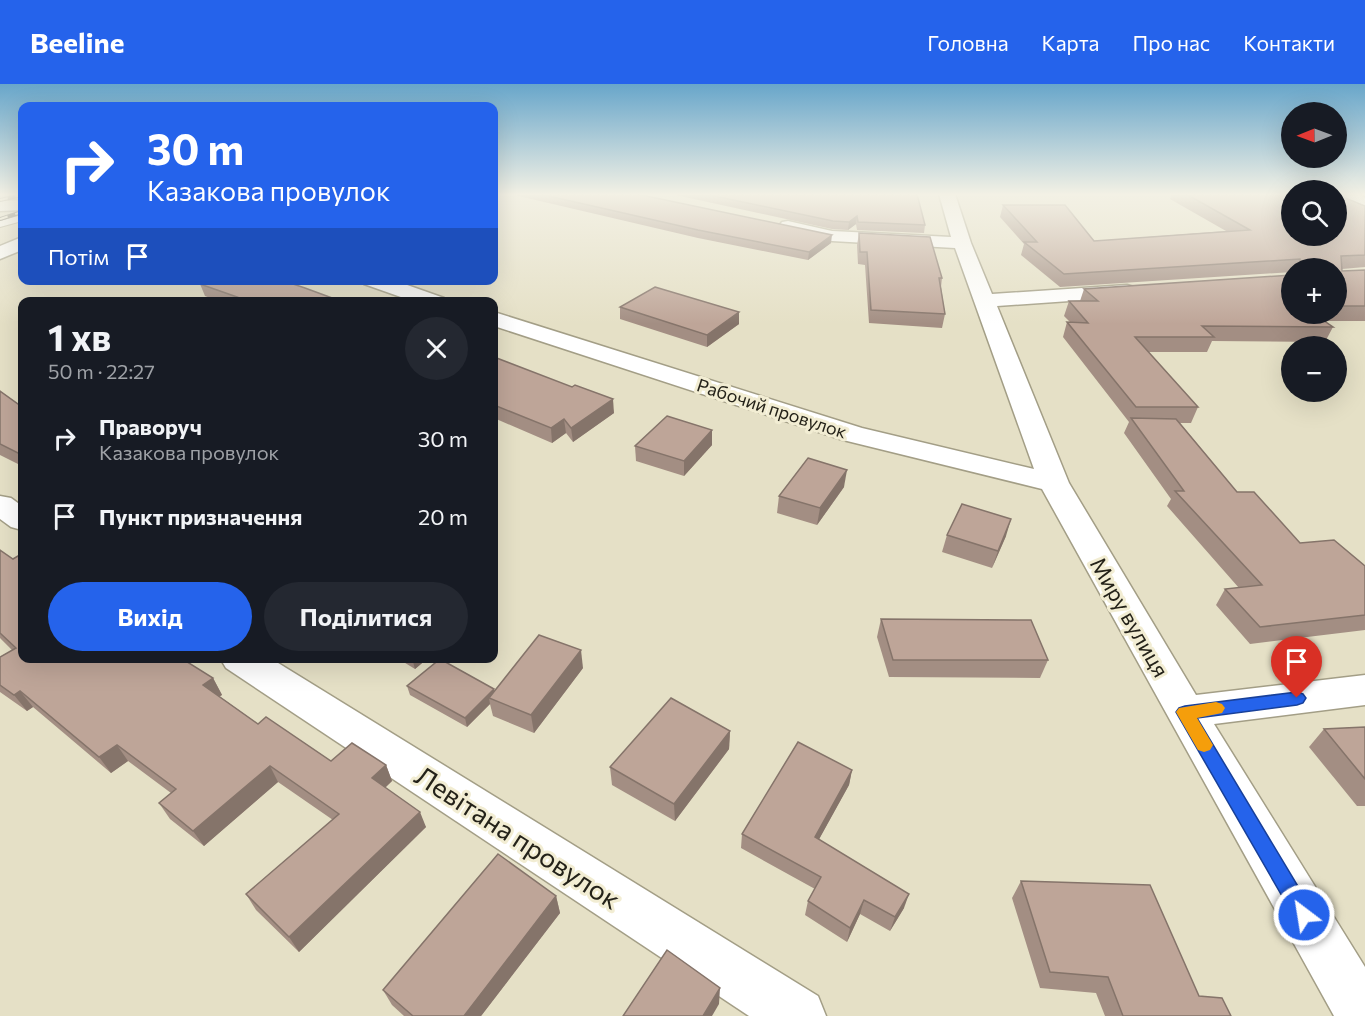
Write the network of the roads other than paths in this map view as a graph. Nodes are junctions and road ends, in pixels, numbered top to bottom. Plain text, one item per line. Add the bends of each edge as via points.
1 (860, 237) edge
2 (960, 237) edge
3 (962, 243) junction
4 (18, 245) edge
5 (0, 253) edge
6 (386, 285) edge
7 (1150, 290) edge
8 (422, 297) edge
9 (985, 301) junction
10 (498, 320) edge
11 (1054, 483) junction
12 (0, 506) edge
13 (18, 517) edge
14 (247, 663) edge
15 (1365, 690) edge
16 (1185, 712) junction
17 (798, 1016) edge
18 (1364, 1016) edge

1 - 3 street
2 - 3 street, Миру вулиця
3 - 9 street, Миру вулиця
4 - 5 street
6 - 8 street
7 - 9 street
9 - 11 street, Миру вулиця
10 - 11 street, Рабочий провулок via 853,434
11 - 16 street, Миру вулиця
12 - 13 street
14 - 17 street, Левітана провулок
15 - 16 street
16 - 18 street, Миру вулиця

